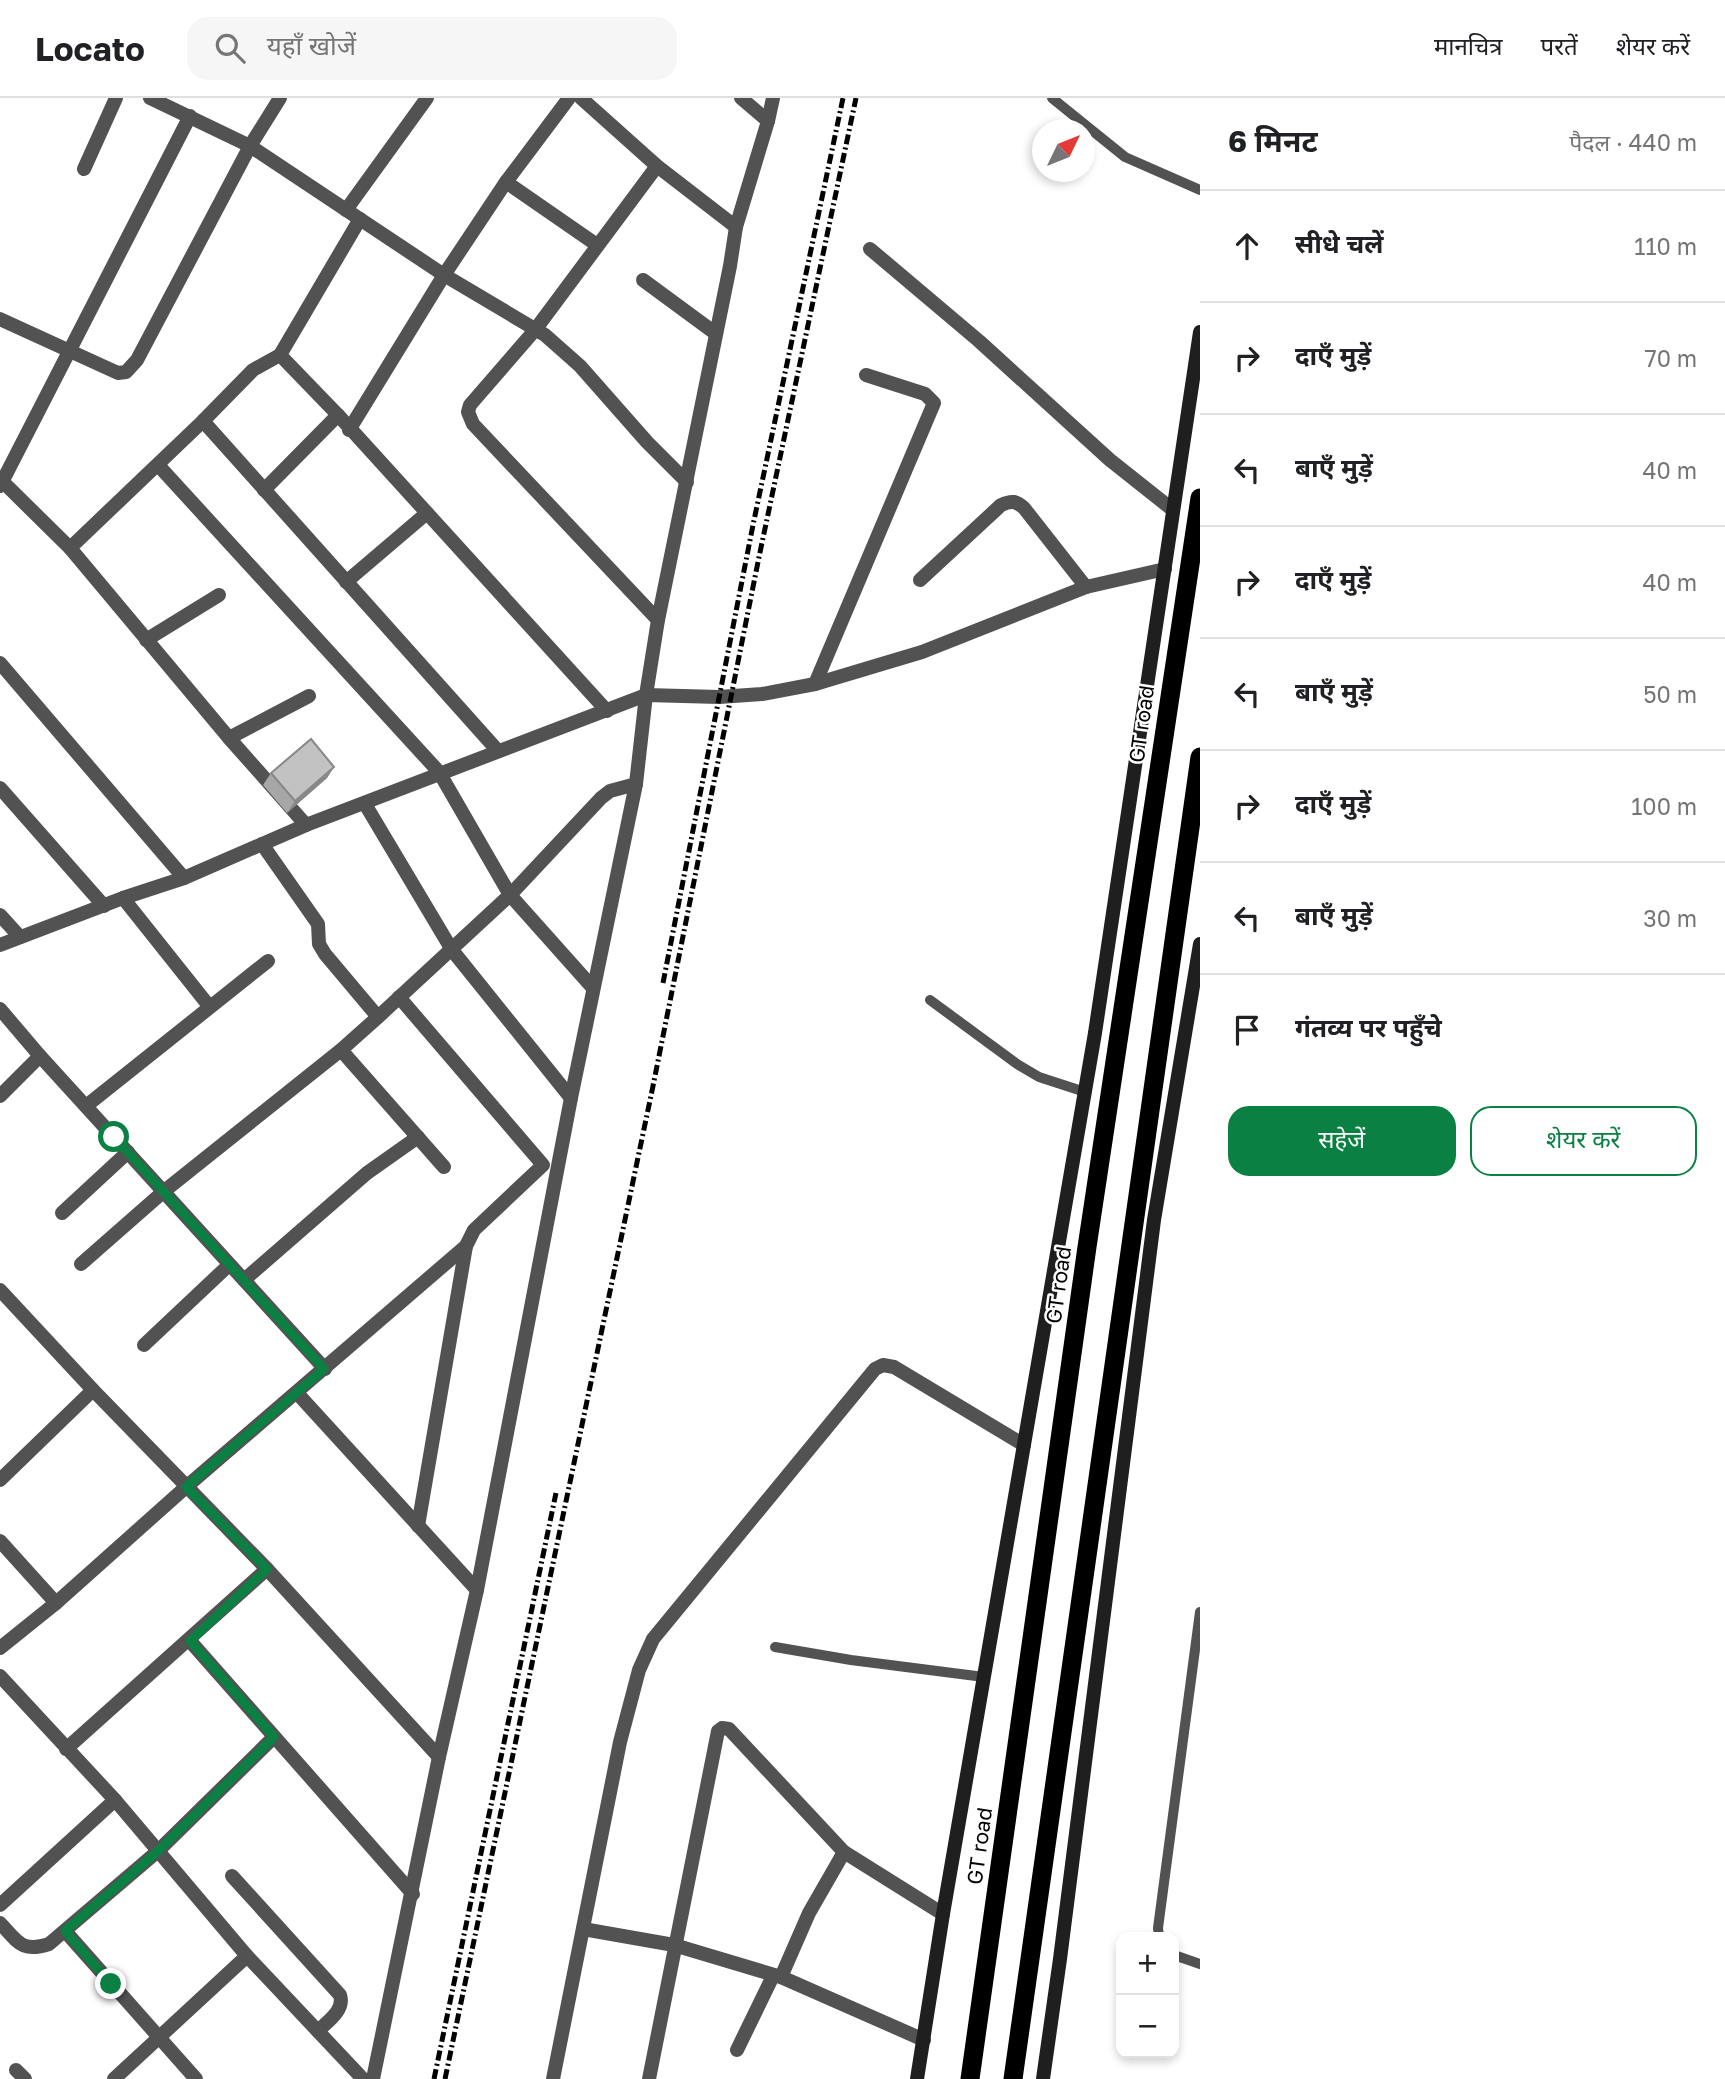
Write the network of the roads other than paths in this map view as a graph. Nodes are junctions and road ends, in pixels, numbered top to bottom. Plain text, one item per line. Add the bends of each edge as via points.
1 (116, 98) edge
2 (150, 98) edge
3 (280, 98) edge
4 (427, 98) edge
5 (569, 98) edge
6 (581, 98) edge
7 (741, 98) edge
8 (773, 98) edge
9 (1052, 98) edge
10 (190, 116) junction
11 (768, 121) junction
12 (250, 146) junction
13 (657, 166) junction
14 (84, 169) dead end
15 (506, 182) junction
16 (1200, 190) edge
17 (345, 210) junction
18 (360, 219) junction
19 (736, 227) junction
20 (597, 245) junction
21 (870, 248) dead end
22 (444, 275) junction
23 (643, 280) dead end
24 (0, 319) edge
25 (535, 330) junction
26 (1200, 332) edge
27 (715, 333) junction
28 (70, 351) junction
29 (280, 355) junction
30 (866, 375) dead end
31 (338, 415) junction
32 (203, 421) junction
33 (349, 430) junction
34 (158, 465) junction
35 (687, 482) junction
36 (1, 484) edge
37 (264, 490) junction
38 (1200, 498) edge
39 (1173, 510) junction
40 (427, 513) junction
41 (71, 548) junction
42 (1165, 569) junction
43 (920, 580) dead end
44 (346, 582) junction
45 (1086, 587) junction
46 (219, 596) dead end
47 (658, 620) junction
48 (146, 640) junction
49 (0, 663) edge
50 (815, 684) junction
51 (646, 695) junction
52 (309, 696) dead end
53 (607, 710) junction
54 (229, 738) junction
55 (498, 751) junction
56 (1200, 757) edge
57 (439, 772) junction
58 (636, 784) junction
59 (0, 788) edge
60 (365, 804) junction
61 (306, 825) junction
62 (262, 844) junction
63 (184, 878) junction
64 (510, 895) junction
65 (123, 898) junction
66 (104, 906) junction
67 (0, 915) edge
68 (20, 937) junction
69 (1200, 944) edge
70 (0, 945) edge
71 (452, 950) junction
72 (268, 961) dead end
73 (593, 988) junction
74 (399, 997) junction
75 (930, 1000) dead end
76 (209, 1006) junction
77 (0, 1009) edge
78 (378, 1017) junction
79 (341, 1050) junction
80 (40, 1056) junction
81 (1085, 1093) junction
82 (0, 1096) edge
83 (571, 1098) junction
84 (86, 1106) junction
85 (418, 1137) junction
86 (128, 1152) junction
87 (444, 1167) dead end
88 (163, 1192) junction
89 (62, 1213) dead end
90 (466, 1246) junction
91 (81, 1264) dead end
92 (229, 1265) junction
93 (243, 1280) junction
94 (2, 1297) edge
95 (144, 1345) dead end
96 (324, 1369) junction
97 (93, 1390) junction
98 (297, 1393) junction
99 (1024, 1445) junction
100 (0, 1480) edge
101 (186, 1487) junction
102 (418, 1527) junction
103 (0, 1541) edge
104 (267, 1569) junction
105 (477, 1590) junction
106 (56, 1603) junction
107 (1200, 1612) edge
108 (190, 1641) junction
109 (775, 1647) dead end
110 (0, 1648) edge
111 (0, 1676) edge
112 (984, 1677) junction
113 (274, 1737) junction
114 (66, 1749) junction
115 (439, 1757) junction
116 (115, 1800) junction
117 (158, 1851) junction
118 (844, 1852) junction
119 (232, 1876) dead end
120 (413, 1894) junction
121 (0, 1905) edge
122 (943, 1914) junction
123 (0, 1923) edge
124 (583, 1928) junction
125 (65, 1931) junction
126 (1158, 1932) edge
127 (674, 1945) junction
128 (247, 1956) junction
129 (1179, 1957) edge
130 (1200, 1964) edge
131 (777, 1977) junction
132 (318, 2031) junction
133 (157, 2038) junction
134 (924, 2040) junction
135 (737, 2050) dead end
136 (114, 2079) edge
137 (196, 2079) edge
138 (363, 2079) edge
139 (373, 2079) edge
140 (553, 2079) edge
141 (649, 2079) edge
142 (917, 2079) edge
143 (970, 2079) edge
144 (1013, 2079) edge
145 (1042, 2079) edge

1 - 14 street
2 - 10 street
3 - 12 street
4 - 17 street
5 - 15 street
6 - 13 street
7 - 11 street
8 - 11 street
9 - 16 lane via 1125,157
10 - 12 street
10 - 28 street
11 - 19 street
12 - 17 street
12 - 28 street via 132,367 118,373
13 - 19 street
13 - 20 street
15 - 20 street
15 - 22 street
17 - 18 street
18 - 22 street
18 - 29 street
19 - 27 street
20 - 25 street
21 - 39 street
22 - 25 street
22 - 33 street
23 - 27 street
24 - 28 street
25 - 35 street via 572,357
25 - 47 street via 470,405 468,417
26 - 39 main road
27 - 35 street
28 - 36 street
29 - 31 street
29 - 32 street via 253,370
30 - 50 street via 925,394 934,403
31 - 33 street
31 - 37 street
32 - 34 street
32 - 37 street
33 - 40 street
34 - 41 street
34 - 57 street
35 - 47 street
36 - 41 street
37 - 44 street
38 - 143 highway, GT road via 1087,1247
39 - 42 main road
40 - 44 street
40 - 53 street
41 - 48 street
42 - 45 street
42 - 81 main road
43 - 45 street via 1010,501 1024,509
44 - 55 street
45 - 50 street via 922,652
46 - 48 street
47 - 51 street
48 - 54 street
49 - 63 street
50 - 51 street via 719,697
51 - 53 street
51 - 58 street
52 - 54 street
53 - 55 street
54 - 61 street
55 - 57 street
56 - 144 highway
57 - 60 street
57 - 64 street
58 - 64 street via 601,798
58 - 73 street
59 - 66 street
60 - 61 street
60 - 71 street
61 - 62 street
62 - 63 street
62 - 78 street via 318,924 319,944 325,954
63 - 65 street
64 - 71 street
64 - 73 street
65 - 66 street
65 - 76 street
66 - 68 street
67 - 68 street
68 - 70 street
69 - 145 main road via 1154,1220
71 - 74 street
71 - 83 street
72 - 76 street
73 - 83 street
74 - 78 street
74 - 90 street via 543,1165 474,1230
75 - 81 lane via 1017,1064
76 - 84 street
77 - 80 street
78 - 79 street
79 - 85 street
79 - 88 street
80 - 82 street
80 - 84 street
81 - 99 main road
83 - 105 street
84 - 86 street
85 - 87 street
85 - 93 street via 367,1173
86 - 88 street
86 - 89 street
88 - 91 street
88 - 92 street
90 - 96 street
90 - 102 street
92 - 93 street
92 - 95 street
93 - 96 street
94 - 97 street
96 - 98 street
97 - 100 street
97 - 101 street
98 - 101 street
98 - 102 street
99 - 112 main road
99 - 124 street via 894,1367 883,1365 864,1380 646,1652 620,1742
101 - 104 street
101 - 106 street
102 - 105 street
103 - 106 street
104 - 108 street
104 - 115 street
105 - 115 street
106 - 110 street
107 - 126 lane
108 - 113 street
108 - 114 street
109 - 112 lane
111 - 114 street
112 - 122 main road
113 - 117 street
113 - 120 street
114 - 116 street
115 - 120 street
116 - 117 street
116 - 121 street
117 - 125 street
117 - 128 street
118 - 122 street
118 - 127 street via 729,1729 722,1727
118 - 131 street
119 - 132 street via 340,1995 341,2007
120 - 139 street
122 - 134 main road
123 - 125 street via 33,1949
124 - 127 street
124 - 140 street
125 - 133 street
127 - 131 street
127 - 141 street
128 - 132 street
128 - 133 street
129 - 130 lane
131 - 134 street
131 - 135 street
132 - 138 street
133 - 136 street
133 - 137 street
134 - 142 main road

